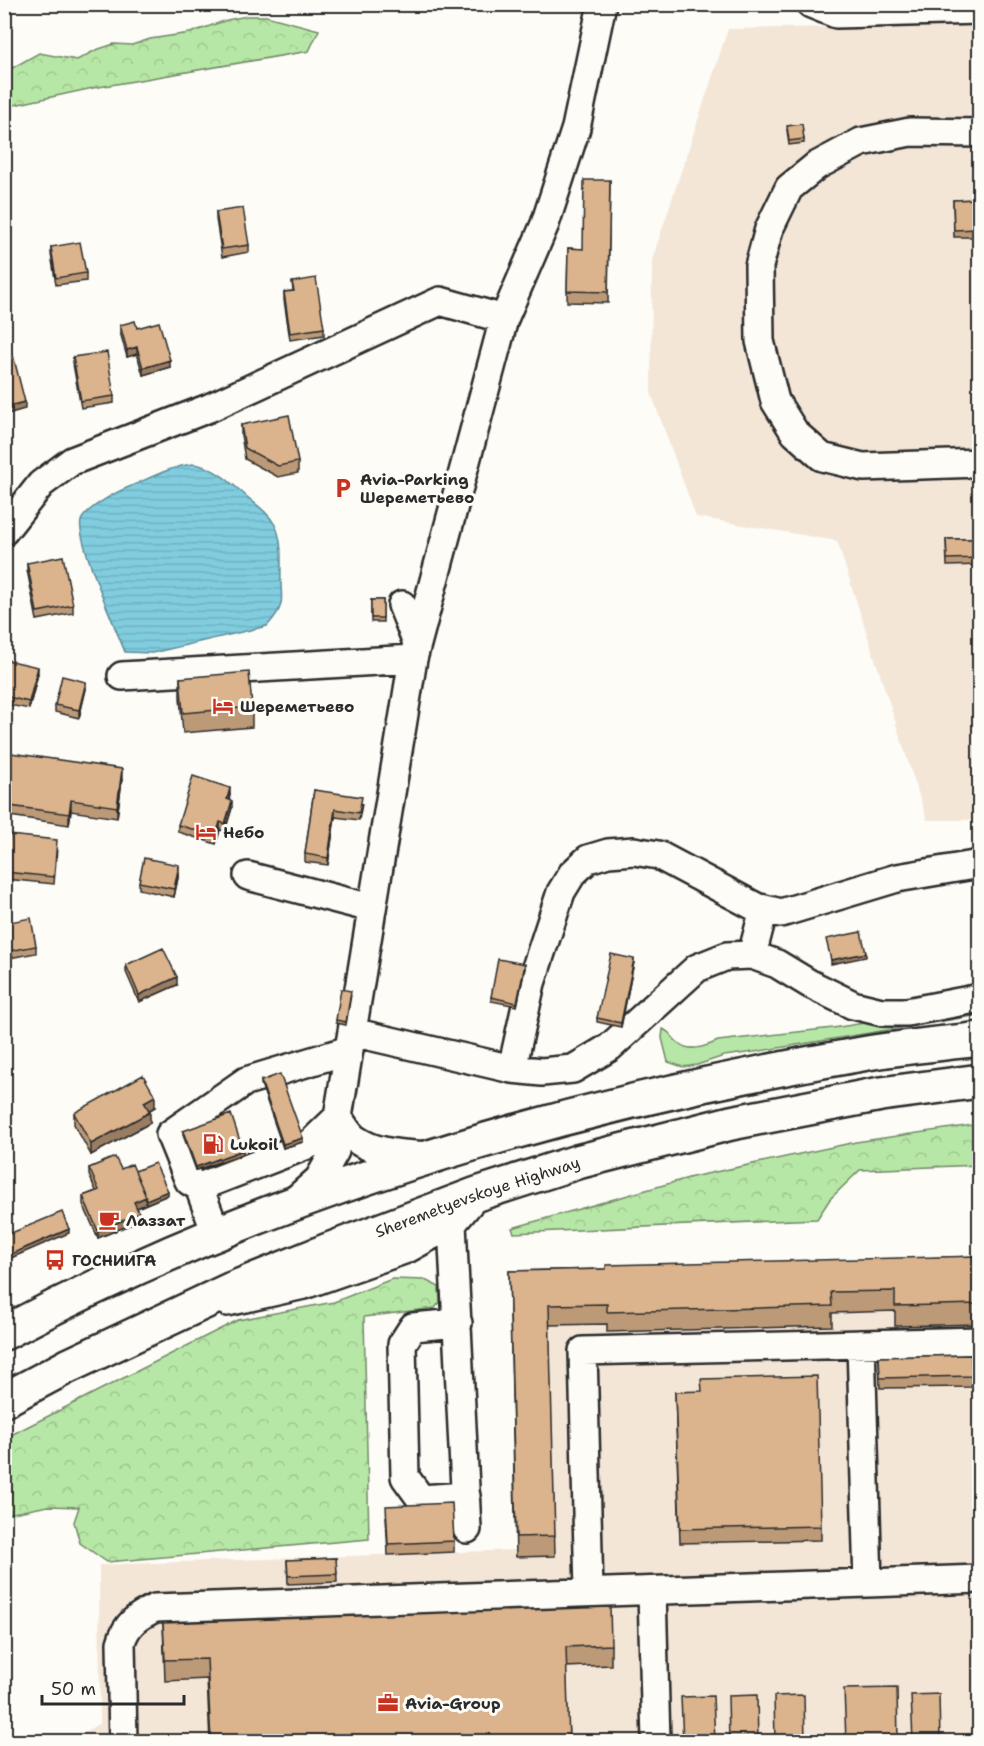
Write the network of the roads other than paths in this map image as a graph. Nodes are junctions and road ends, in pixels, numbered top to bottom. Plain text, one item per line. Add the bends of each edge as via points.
1 (602, 4) edge
2 (812, 4) edge
3 (980, 10) edge
4 (980, 133) edge
5 (504, 319) junction
6 (980, 463) edge
7 (4, 531) edge
8 (402, 605) dead end
9 (415, 651) junction
10 (122, 676) dead end
11 (980, 864) edge
12 (248, 876) dead end
13 (371, 908) junction
14 (764, 909) junction
15 (752, 955) junction
16 (980, 998) edge
17 (980, 1039) edge
18 (351, 1041) junction
19 (512, 1069) junction
20 (980, 1081) edge
21 (338, 1117) junction
22 (431, 1156) junction
23 (199, 1187) junction
24 (477, 1194) junction
25 (287, 1207) junction
26 (452, 1224) junction
27 (216, 1233) junction
28 (182, 1312) junction
29 (458, 1323) junction
30 (12, 1324) edge
31 (980, 1341) edge
32 (861, 1344) junction
33 (4, 1400) edge
34 (466, 1496) junction
35 (467, 1529) dead end
36 (980, 1580) edge
37 (868, 1583) junction
38 (652, 1591) junction
39 (589, 1592) junction
40 (123, 1742) edge
41 (656, 1742) edge

1 - 5 street via 576,128 545,224
2 - 3 street via 836,14
4 - 6 street via 910,132 861,142 816,166 789,188 769,229 759,266 760,341 775,401 795,433 815,451 822,457 863,467
5 - 7 street via 440,301 209,408 72,461 40,484
5 - 9 street
8 - 9 street
9 - 10 street
9 - 13 street
11 - 14 street via 897,878 781,913
12 - 13 street
13 - 18 street
14 - 15 street
14 - 19 street via 658,855 634,851 588,859 561,892 531,983
15 - 16 street via 777,964 853,1005 882,1012 907,1012
15 - 19 street via 727,956 697,968 610,1047 573,1069
17 - 22 main road via 864,1054 713,1083 560,1118
18 - 19 street
18 - 21 street
18 - 23 street via 246,1081 170,1134 189,1181
20 - 24 main road, Sheremetyevskoye Highway via 881,1094 731,1123 577,1162
21 - 22 street via 354,1138 373,1148
21 - 23 street via 310,1144
21 - 25 street via 335,1151 319,1179
22 - 25 main road
23 - 27 street
24 - 26 street
24 - 28 main road, Sheremetyevskoye Highway via 326,1251
25 - 27 main road
26 - 28 street via 407,1249 304,1285
26 - 29 street
27 - 30 main road
28 - 33 main road, Sheremetyevskoye Highway
29 - 34 street
29 - 34 street via 413,1328 402,1344 405,1478 421,1499
31 - 32 street
32 - 37 street
32 - 39 street via 582,1351
34 - 35 street
36 - 37 street
37 - 38 street
38 - 39 street
38 - 41 street
39 - 40 street via 155,1608 124,1630

